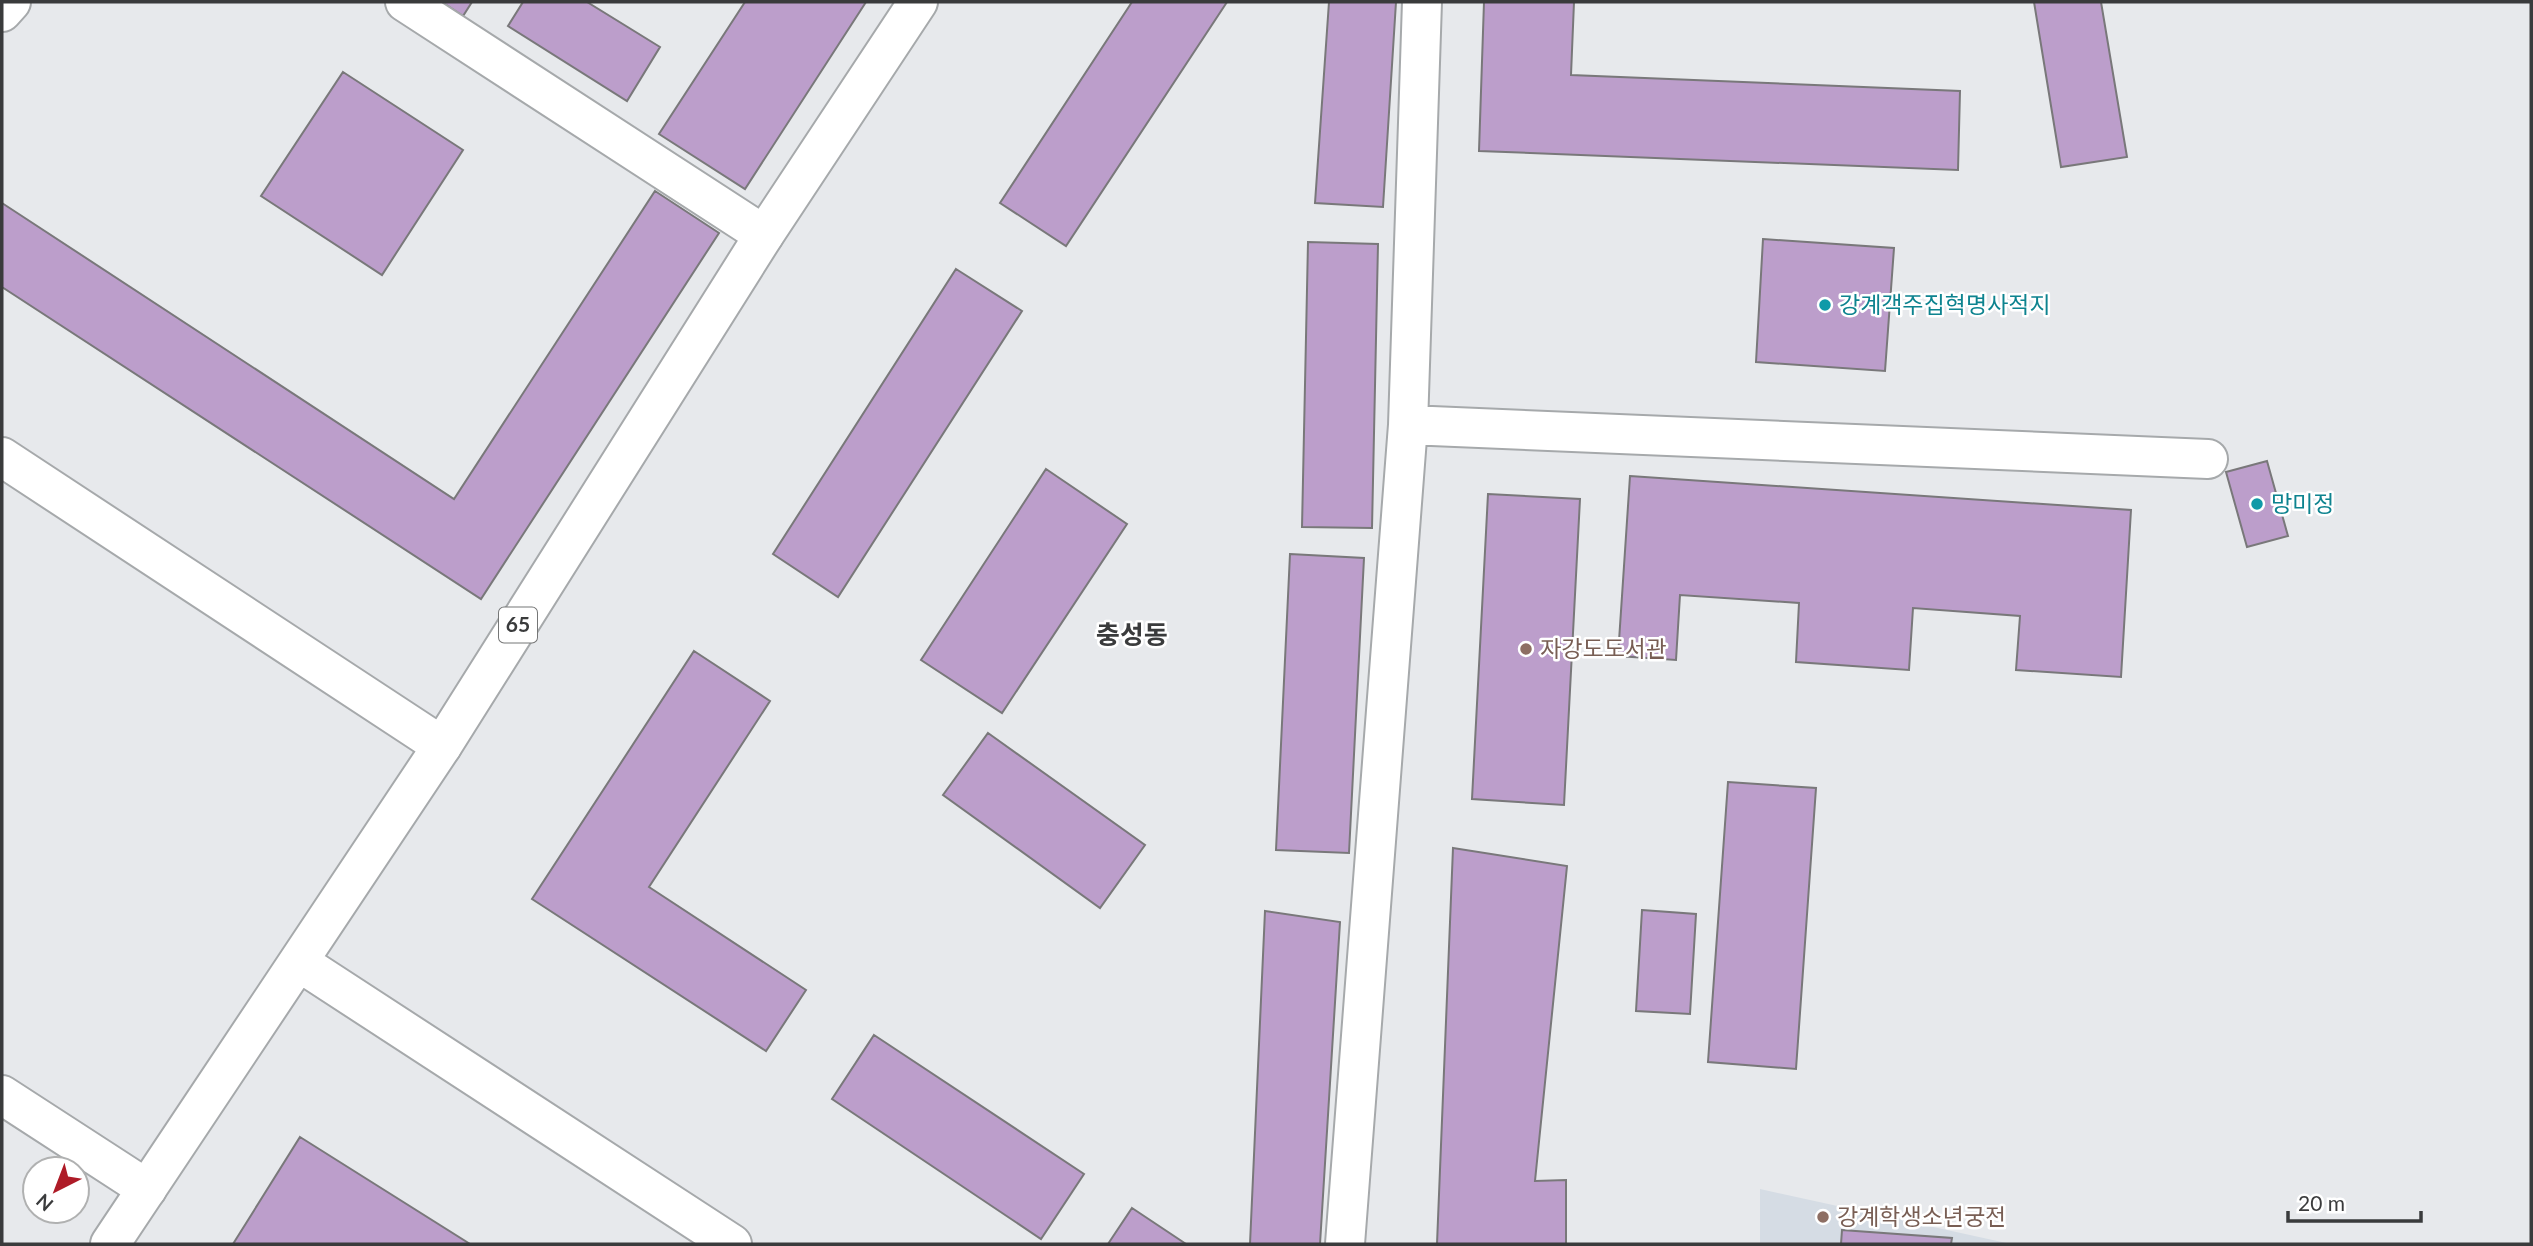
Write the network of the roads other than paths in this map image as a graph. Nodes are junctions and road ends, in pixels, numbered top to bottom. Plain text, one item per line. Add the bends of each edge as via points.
1 (12, 2) edge
2 (405, 2) edge
3 (918, 2) edge
4 (1422, 2) edge
5 (2, 12) edge
6 (764, 235) junction
7 (1408, 425) junction
8 (2, 457) edge
9 (2208, 458) dead end
10 (442, 746) junction
11 (299, 962) junction
12 (2, 1095) edge
13 (147, 1189) junction
14 (110, 1244) edge
15 (732, 1244) edge
16 (1345, 1244) edge

1 - 5 street
2 - 6 street
3 - 6 street, 65
4 - 7 street
6 - 10 street, 65
7 - 9 street
7 - 16 street
8 - 10 street
10 - 11 street, 65
11 - 13 street, 65
11 - 15 street
12 - 13 street
13 - 14 street, 65

